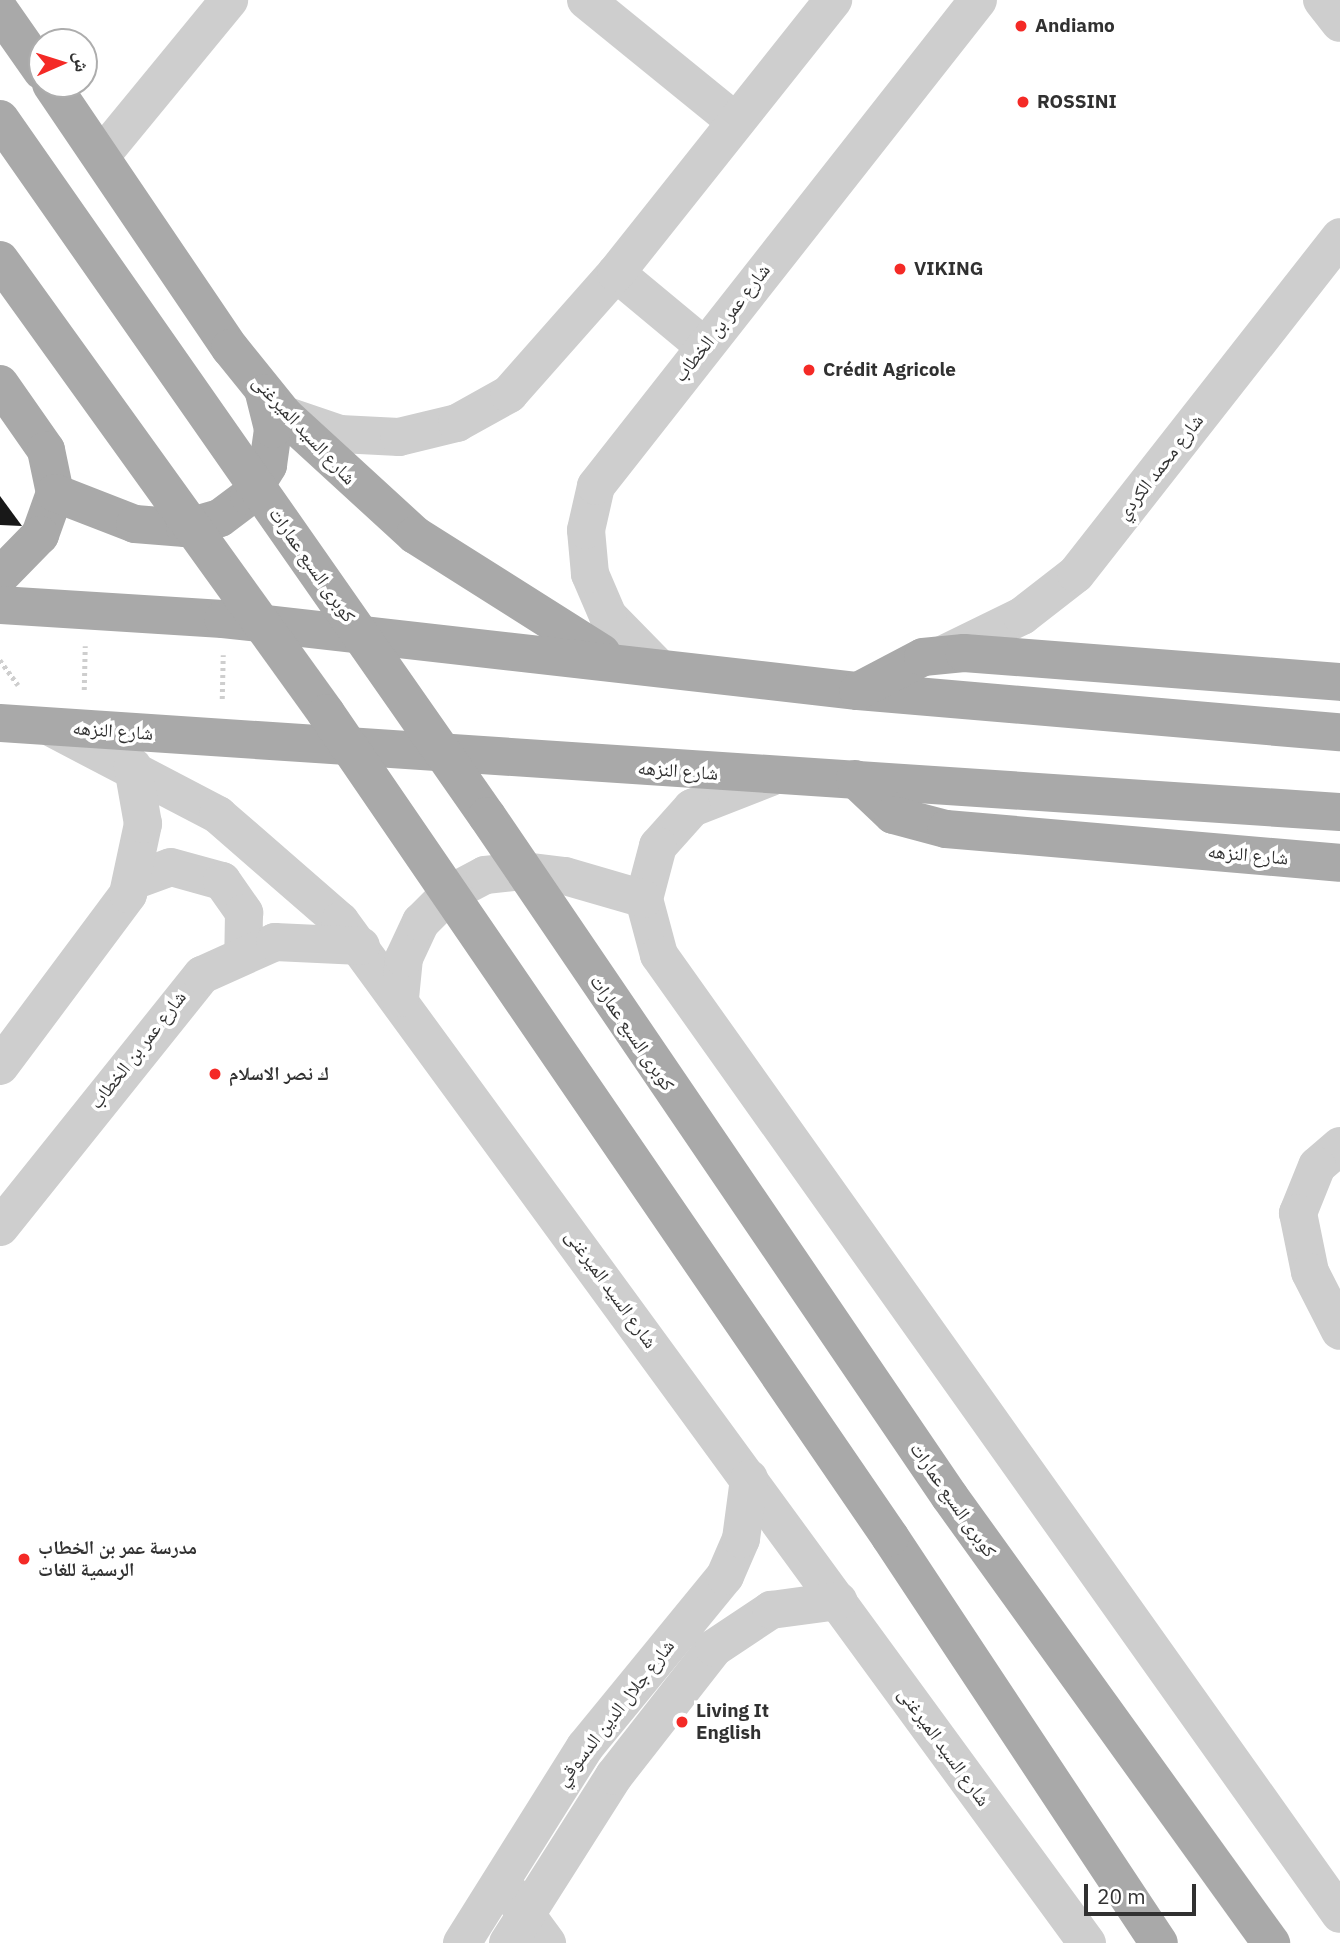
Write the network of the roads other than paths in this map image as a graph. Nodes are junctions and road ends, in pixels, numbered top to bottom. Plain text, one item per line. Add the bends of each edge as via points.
1 (229, 0) edge
2 (586, 0) edge
3 (833, 0) edge
4 (978, 0) edge
5 (1322, 0) edge
6 (0, 11) edge
7 (1340, 23) edge
8 (28, 51) edge
9 (61, 98) edge
10 (0, 119) edge
11 (736, 122) junction
12 (101, 156) junction
13 (1340, 237) edge
14 (0, 260) edge
15 (616, 273) junction
16 (704, 346) junction
17 (0, 384) edge
18 (274, 404) junction
19 (55, 493) junction
20 (0, 576) edge
21 (0, 605) edge
22 (944, 654) junction
23 (612, 661) junction
24 (657, 667) junction
25 (1340, 682) edge
26 (858, 691) junction
27 (0, 723) edge
28 (66, 728) junction
29 (1340, 732) edge
30 (133, 767) junction
31 (771, 777) junction
32 (855, 779) junction
33 (1340, 812) edge
34 (1340, 863) edge
35 (133, 881) junction
36 (644, 899) junction
37 (361, 946) junction
38 (243, 952) junction
39 (400, 998) junction
40 (0, 1066) edge
41 (1340, 1146) edge
42 (0, 1227) edge
43 (1340, 1331) edge
44 (749, 1479) junction
45 (838, 1601) junction
46 (500, 1881) junction
47 (1340, 1914) edge
48 (527, 1933) edge
49 (462, 1943) edge
50 (1087, 1943) edge
51 (1159, 1943) edge
52 (1271, 1943) edge

1 - 12 street
2 - 11 street
3 - 11 street
4 - 16 street, شارع عمر بن الخطاب
5 - 7 street
6 - 8 main road
9 - 12 main road, شارع السيد الميرغنى
10 - 52 main road, كوبرى السبع عمارات, bridge via 480,806 942,1485
11 - 15 street
12 - 18 main road, شارع السيد الميرغنى
13 - 22 street, شارع محمد الكردي via 1076,574 1022,617
14 - 51 main road, bridge via 424,855
15 - 16 street
15 - 18 street via 531,374 457,423 370,437
16 - 24 street, شارع عمر بن الخطاب via 608,467 587,519 586,552 597,596 622,634
17 - 19 main road via 46,450
18 - 19 main road via 268,465 249,496 220,518 185,528 135,524
18 - 23 main road, شارع السيد الميرغنى via 423,541
19 - 20 main road via 40,535
21 - 23 main road via 223,619
22 - 25 main road
22 - 26 main road via 905,665
23 - 24 main road
24 - 26 main road
26 - 29 main road
27 - 28 main road, شارع النزهه
28 - 30 street, شارع السيد الميرغنى
28 - 31 main road, شارع النزهه
30 - 35 street via 143,824
30 - 37 street, شارع السيد الميرغنى via 244,833 318,897
31 - 32 main road, شارع النزهه
31 - 36 street via 710,797 670,828 652,857
32 - 33 main road
32 - 34 main road, شارع النزهه via 893,815 955,831
35 - 38 street via 171,867 222,881 244,913
35 - 40 street via 113,919
36 - 39 street via 524,871 475,879 421,922 404,958
36 - 47 street via 659,955
37 - 38 street, شارع عمر بن الخطاب via 301,939
37 - 39 street, شارع السيد الميرغنى
38 - 42 street, شارع عمر بن الخطاب via 179,996
39 - 44 street, شارع السيد الميرغنى
41 - 43 street via 1317,1166 1298,1213 1310,1272
44 - 45 street, شارع السيد الميرغنى
44 - 46 street, شارع جلال الدين الدسوقي via 741,1539 725,1576 593,1736
45 - 48 street, شارع جلال الدين الدسوقي via 771,1610 714,1648 614,1776
45 - 50 street, شارع السيد الميرغنى
46 - 48 street
46 - 49 street, شارع جلال الدين الدسوقي

